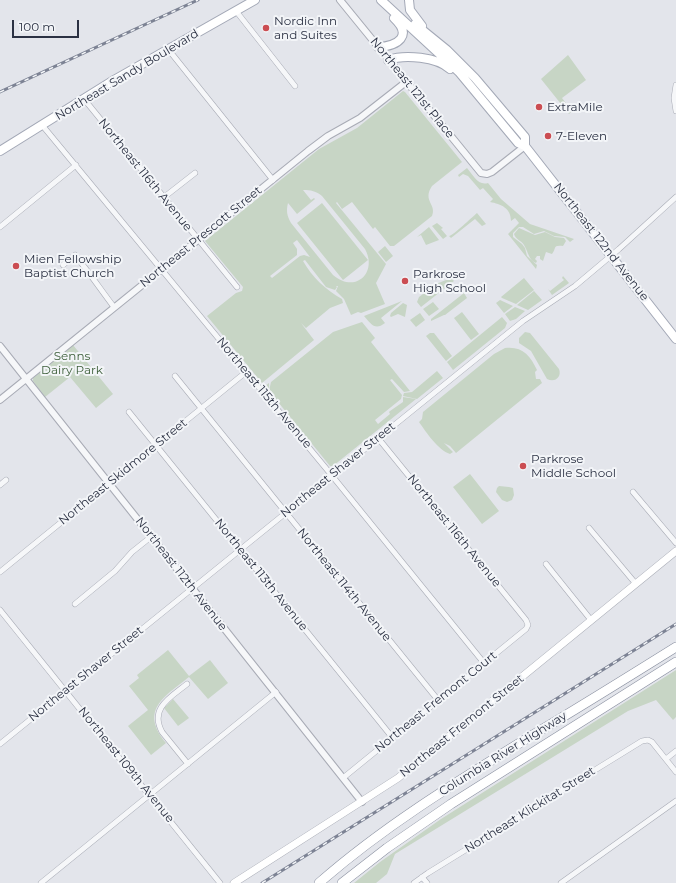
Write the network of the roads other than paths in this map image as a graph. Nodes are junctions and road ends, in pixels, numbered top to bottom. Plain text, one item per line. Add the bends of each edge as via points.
1 (255, 0) edge
2 (340, 0) edge
3 (408, 0) edge
4 (386, 2) edge
5 (236, 11) junction
6 (425, 32) junction
7 (378, 47) junction
8 (168, 49) junction
9 (388, 60) junction
10 (406, 82) junction
11 (676, 85) edge
12 (295, 86) dead end
13 (479, 94) junction
14 (84, 99) junction
15 (676, 111) edge
16 (42, 125) junction
17 (525, 146) junction
18 (0, 152) edge
19 (76, 165) junction
20 (195, 172) dead end
21 (273, 180) junction
22 (163, 198) junction
23 (676, 198) edge
24 (0, 227) edge
25 (198, 239) junction
26 (612, 256) junction
27 (63, 265) dead end
28 (161, 269) junction
29 (236, 287) dead end
30 (114, 307) junction
31 (676, 339) edge
32 (0, 346) edge
33 (246, 372) junction
34 (175, 376) dead end
35 (26, 379) junction
36 (0, 400) edge
37 (201, 409) junction
38 (129, 412) dead end
39 (378, 438) junction
40 (156, 445) junction
41 (332, 476) junction
42 (6, 480) dead end
43 (109, 483) junction
44 (0, 485) edge
45 (633, 492) dead end
46 (285, 513) junction
47 (589, 528) dead end
48 (152, 536) junction
49 (676, 543) edge
50 (240, 550) junction
51 (676, 551) edge
52 (546, 564) dead end
53 (0, 572) edge
54 (636, 584) junction
55 (192, 588) junction
56 (75, 604) dead end
57 (0, 610) edge
58 (592, 620) junction
59 (528, 625) joint
60 (676, 647) edge
61 (676, 662) edge
62 (484, 663) junction
63 (187, 684) dead end
64 (66, 691) junction
65 (276, 692) junction
66 (438, 700) junction
67 (392, 737) junction
68 (0, 744) edge
69 (676, 751) edge
70 (666, 759) junction
71 (188, 764) junction
72 (676, 772) edge
73 (343, 778) junction
74 (150, 795) junction
75 (676, 801) edge
76 (362, 802) junction
77 (335, 869) junction
78 (422, 877) junction
79 (41, 883) edge
80 (220, 883) edge
81 (234, 883) edge
82 (312, 883) edge
83 (319, 883) edge
84 (342, 883) edge
85 (414, 883) edge
86 (427, 883) edge
87 (561, 883) edge

1 - 5 main road, Northeast Sandy Boulevard
2 - 7 street, Northeast 121st Place
3 - 6 main road via 410,10
4 - 6 main road, Northeast 122nd Avenue
4 - 7 main road via 391,15 401,25 403,33 395,44
4 - 13 main road, Northeast 122nd Avenue via 452,64
5 - 8 main road, Northeast Sandy Boulevard
5 - 12 street
6 - 17 main road, Northeast 122nd Avenue via 461,63 494,98 525,137
7 - 9 street, Northeast 121st Place
8 - 14 main road, Northeast Sandy Boulevard
8 - 21 street
9 - 10 street, Northeast 121st Place
9 - 13 main road via 426,58 440,61
10 - 17 street, Northeast 121st Place via 479,172 492,172
10 - 21 street, Northeast Prescott Street via 360,118 315,145
11 - 15 street
13 - 17 main road, Northeast 122nd Avenue via 518,143
14 - 16 main road, Northeast Sandy Boulevard
14 - 22 street, Northeast 116th Avenue
16 - 18 main road, Northeast Sandy Boulevard
16 - 19 street, Northeast 115th Avenue
17 - 26 main road, Northeast 122nd Avenue
19 - 24 street
19 - 28 street, Northeast 115th Avenue
20 - 22 street
21 - 25 street, Northeast Prescott Street
22 - 25 street, Northeast 116th Avenue
23 - 26 street, Northeast Shaver Street
25 - 28 street, Northeast Prescott Street
25 - 29 street, Northeast 116th Avenue
26 - 31 main road, Northeast 122nd Avenue
26 - 39 street, Northeast Shaver Street via 568,292 521,323
27 - 30 street via 75,255
28 - 30 street, Northeast Prescott Street
28 - 33 street, Northeast 115th Avenue
30 - 35 street, Northeast Prescott Street
32 - 35 street, Northeast 112th Avenue
33 - 37 street, Northeast Skidmore Street
33 - 41 street, Northeast 115th Avenue
34 - 37 street, Northeast 114th Avenue
35 - 36 street, Northeast Prescott Street
35 - 43 street, Northeast 112th Avenue
37 - 40 street, Northeast Skidmore Street
37 - 46 street, Northeast 114th Avenue
38 - 40 street, Northeast 113th Avenue
39 - 41 street, Northeast Shaver Street
39 - 59 street, Northeast 116th Avenue
40 - 43 street, Northeast Skidmore Street
40 - 50 street, Northeast 113th Avenue
41 - 46 street, Northeast Shaver Street
41 - 62 street, Northeast 115th Avenue
42 - 44 street
43 - 48 street, Northeast 112th Avenue
43 - 53 street, Northeast Skidmore Street
45 - 49 street
46 - 50 street, Northeast Shaver Street
46 - 66 street, Northeast 114th Avenue
47 - 54 street
48 - 55 street, Northeast 112th Avenue
48 - 56 street
50 - 55 street, Northeast Shaver Street
50 - 67 street, Northeast 113th Avenue
51 - 54 main road, Northeast Fremont Street
52 - 58 street
54 - 58 main road, Northeast Fremont Street
55 - 64 street, Northeast Shaver Street
55 - 65 street, Northeast 112th Avenue
57 - 64 street, Northeast 109th Avenue
58 - 76 main road, Northeast Fremont Street via 404,774
59 - 62 street, Northeast Fremont Court
60 - 77 highway, Columbia River Highway via 450,786
61 - 84 highway, Columbia River Highway via 451,804
62 - 66 street, Northeast Fremont Court
63 - 71 street via 164,702 158,720 162,732
64 - 68 street, Northeast Shaver Street
64 - 74 street, Northeast 109th Avenue
65 - 71 street
65 - 73 street, Northeast 112th Avenue
66 - 67 street, Northeast Fremont Court
67 - 73 street, Northeast Fremont Court
69 - 70 street
70 - 72 street
70 - 78 street, Northeast Klickitat Street via 652,742 642,741
71 - 74 street
73 - 76 street, Northeast 112th Avenue
74 - 79 street
74 - 80 street, Northeast 109th Avenue
75 - 87 street
76 - 81 main road, Northeast Fremont Street
77 - 82 highway
77 - 83 highway
78 - 85 street, Northeast Klickitat Street
78 - 86 street

